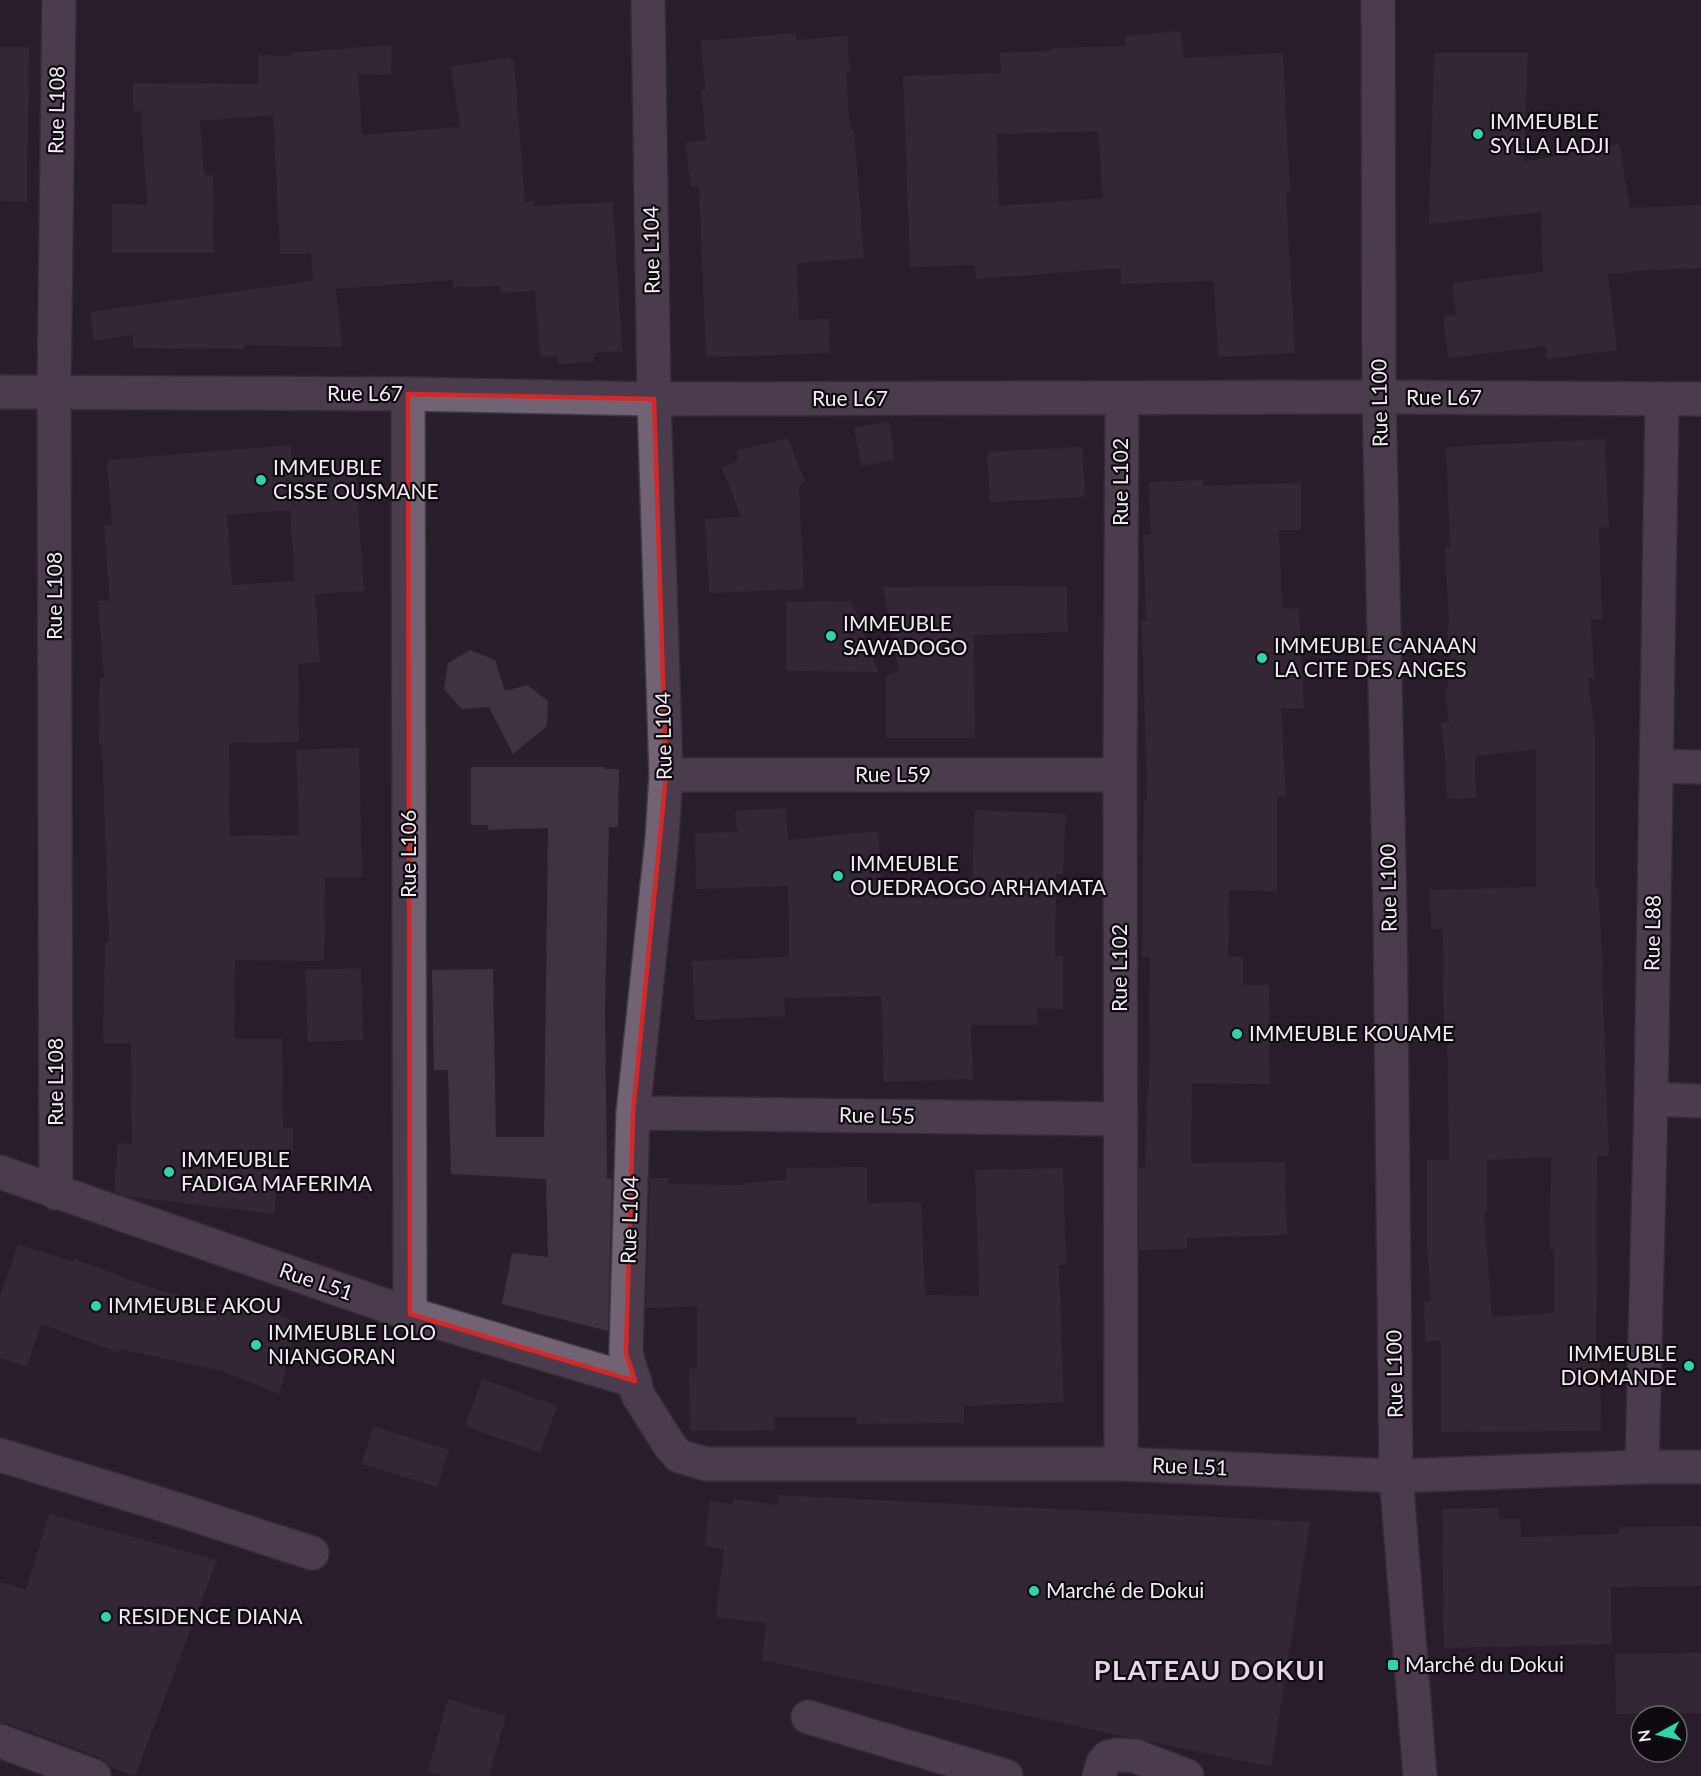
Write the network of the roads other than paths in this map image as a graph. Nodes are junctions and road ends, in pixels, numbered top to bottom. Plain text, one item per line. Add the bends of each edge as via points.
1 (58, 0) edge
2 (648, 0) edge
3 (1378, 0) edge
4 (0, 392) edge
5 (54, 393) junction
6 (408, 394) junction
7 (1379, 397) junction
8 (654, 399) junction
9 (1122, 399) junction
10 (1662, 399) junction
11 (1701, 399) edge
12 (1656, 766) junction
13 (1701, 767) edge
14 (666, 775) junction
15 (1120, 775) junction
16 (1651, 1099) junction
17 (1701, 1101) edge
18 (633, 1113) junction
19 (1120, 1119) junction
20 (0, 1172) edge
21 (56, 1193) junction
22 (410, 1314) junction
23 (635, 1381) junction
24 (0, 1455) edge
25 (680, 1456) joint
26 (1121, 1464) junction
27 (1642, 1467) junction
28 (1701, 1467) edge
29 (1396, 1476) junction
30 (312, 1553) dead end
31 (808, 1717) dead end
32 (0, 1741) edge
33 (94, 1776) edge
34 (1006, 1776) edge
35 (1099, 1776) edge
36 (1187, 1776) edge
37 (1420, 1776) edge

1 - 5 street, Rue L108
2 - 8 street, Rue L104
3 - 7 street, Rue L100
4 - 5 street, Rue L67
5 - 6 street, Rue L67
5 - 21 street, Rue L108
6 - 8 street, Rue L67
6 - 22 street, Rue L106
7 - 9 street, Rue L67
7 - 10 street, Rue L67
7 - 29 street, Rue L100 via 1390,902
8 - 9 street, Rue L67
8 - 14 street, Rue L104
9 - 15 street, Rue L102
10 - 11 street, Rue L67
10 - 12 street, Rue L88
12 - 13 street
12 - 16 street, Rue L88
14 - 15 street, Rue L59
14 - 18 street, Rue L104
15 - 19 street, Rue L102
16 - 17 street
16 - 27 street, Rue L88
18 - 19 street, Rue L55
18 - 23 street, Rue L104 via 626,1353
19 - 26 street, Rue L102
20 - 21 street, Rue L51
21 - 22 street, Rue L51
22 - 23 street, Rue L51
23 - 25 street, Rue L104 via 638,1395
24 - 30 street
25 - 26 street, Rue L51 via 706,1464
26 - 29 street, Rue L51
27 - 28 street, Rue L51
27 - 29 street, Rue L51
29 - 37 street, Rue L100
31 - 34 street
32 - 33 street
35 - 36 street via 1108,1757 1127,1755

